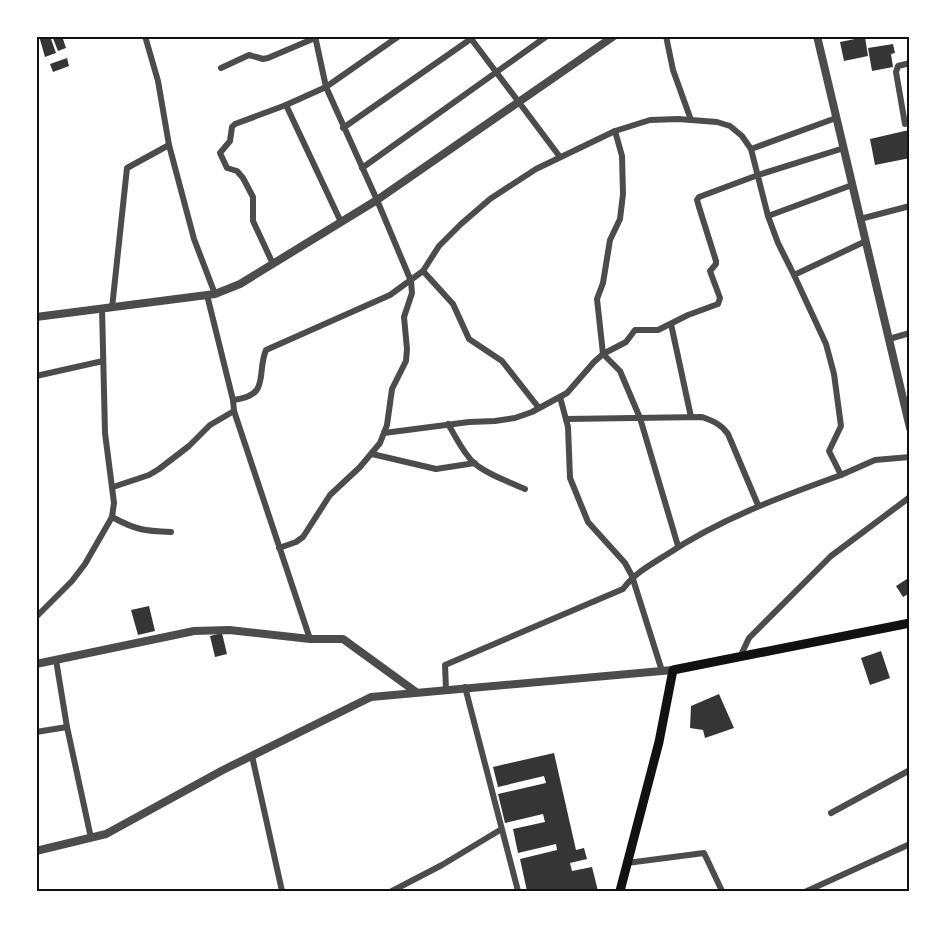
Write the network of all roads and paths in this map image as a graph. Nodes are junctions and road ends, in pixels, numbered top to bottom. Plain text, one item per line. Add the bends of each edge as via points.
1 (145, 36) edge
2 (399, 36) edge
3 (547, 36) edge
4 (614, 36) edge
5 (666, 36) edge
6 (817, 36) edge
7 (315, 37) edge
8 (471, 37) edge
9 (910, 63) edge
10 (221, 68) dead end
11 (496, 73) junction
12 (326, 87) junction
13 (519, 102) junction
14 (286, 105) junction
15 (837, 118) junction
16 (691, 120) junction
17 (905, 124) dead end
18 (343, 128) junction
19 (615, 131) junction
20 (169, 145) junction
21 (844, 148) junction
22 (751, 149) junction
23 (560, 157) junction
24 (362, 168) junction
25 (758, 175) junction
26 (852, 185) junction
27 (377, 200) junction
28 (910, 206) edge
29 (768, 216) junction
30 (861, 219) junction
31 (341, 222) junction
32 (866, 241) junction
33 (273, 264) junction
34 (423, 271) junction
35 (794, 275) junction
36 (411, 281) junction
37 (211, 295) junction
38 (102, 308) junction
39 (112, 308) junction
40 (36, 317) edge
41 (671, 324) junction
42 (910, 333) edge
43 (889, 339) junction
44 (603, 354) junction
45 (103, 361) junction
46 (36, 376) edge
47 (560, 397) junction
48 (233, 400) junction
49 (539, 408) junction
50 (234, 411) junction
51 (691, 417) junction
52 (640, 418) junction
53 (566, 419) junction
54 (448, 424) junction
55 (910, 428) edge
56 (384, 433) junction
57 (372, 454) junction
58 (910, 457) edge
59 (475, 463) junction
60 (841, 475) junction
61 (113, 487) junction
62 (525, 489) dead end
63 (910, 497) edge
64 (758, 505) junction
65 (112, 517) junction
66 (171, 532) dead end
67 (678, 546) junction
68 (279, 548) junction
69 (632, 576) junction
70 (36, 617) edge
71 (910, 623) edge
72 (310, 639) junction
73 (740, 657) junction
74 (56, 660) junction
75 (36, 664) edge
76 (673, 670) junction
77 (662, 671) junction
78 (465, 687) junction
79 (446, 689) junction
80 (416, 692) junction
81 (68, 727) junction
82 (36, 732) edge
83 (252, 756) junction
84 (910, 770) edge
85 (831, 813) dead end
86 (500, 830) junction
87 (91, 838) junction
88 (910, 843) edge
89 (36, 851) edge
90 (627, 863) junction
91 (282, 891) edge
92 (392, 891) edge
93 (518, 891) edge
94 (620, 891) edge
95 (722, 891) edge
96 (807, 891) edge

1 - 20 street via 158,81
2 - 12 street
3 - 11 street
4 - 13 street
5 - 16 street
6 - 15 street
7 - 10 street via 268,58 249,55
7 - 12 street
8 - 11 street
8 - 18 street
9 - 17 street via 898,66 896,72
11 - 13 street
11 - 24 street
12 - 14 street
12 - 18 street
13 - 23 street
13 - 27 street
14 - 31 street
14 - 33 street via 236,124 220,153 227,168 240,173 248,188 254,202 253,221
15 - 21 street
15 - 22 street
16 - 19 street via 650,120
16 - 22 street via 730,126
18 - 24 street
19 - 23 street
19 - 44 street via 622,156 624,194 597,299
20 - 37 street
20 - 39 street via 127,168
21 - 25 street
21 - 26 street
22 - 25 street
23 - 34 street via 490,199 439,246
24 - 27 street
25 - 29 street
25 - 41 street via 697,200 716,261 710,271 720,302
26 - 29 street
26 - 30 street
27 - 31 street
27 - 36 street
28 - 30 street
29 - 35 street
30 - 32 street
31 - 33 street
32 - 35 street
32 - 43 street
33 - 37 street via 240,284
34 - 36 street
34 - 49 street via 453,304 469,339 502,361
35 - 60 street via 826,344 834,374 841,426 829,451
36 - 48 street via 390,295 266,350 258,388 250,396
36 - 56 street via 412,293 404,317 406,360 392,389
37 - 39 street
37 - 48 street
38 - 39 street
38 - 40 street
38 - 45 street
41 - 44 street via 654,331 635,330 626,342
41 - 51 street
42 - 43 street
43 - 55 street
44 - 47 street
44 - 52 street via 620,371
45 - 46 street
45 - 61 street via 105,433
47 - 49 street
47 - 53 street
48 - 50 street
49 - 54 street via 515,418
50 - 61 street via 210,424 195,442 159,469
50 - 68 street
51 - 52 street
51 - 64 street via 723,426
52 - 53 street
52 - 67 street
53 - 69 street via 570,478 588,522
54 - 56 street
54 - 59 street
56 - 57 street
57 - 59 street via 436,469
57 - 68 street via 330,495 303,537
58 - 60 street via 875,460
59 - 62 street
60 - 64 street
61 - 65 street
63 - 73 street via 831,556 749,638
64 - 67 street
65 - 66 street via 142,531
65 - 70 street via 85,564
67 - 69 street
68 - 72 street
69 - 77 street
69 - 79 street via 623,589 445,665
71 - 73 main road
72 - 74 street via 230,630 194,631
72 - 80 street via 343,639
73 - 76 main road
74 - 75 street
74 - 81 street
76 - 77 street
76 - 90 main road via 659,742
77 - 78 street
78 - 79 street
78 - 86 street
79 - 80 street
80 - 83 street via 371,697
81 - 82 street
81 - 87 street
83 - 87 street via 106,834
83 - 91 street
84 - 85 street
86 - 92 street
86 - 93 street
87 - 89 street
88 - 96 street
90 - 94 main road
90 - 95 street via 705,853

